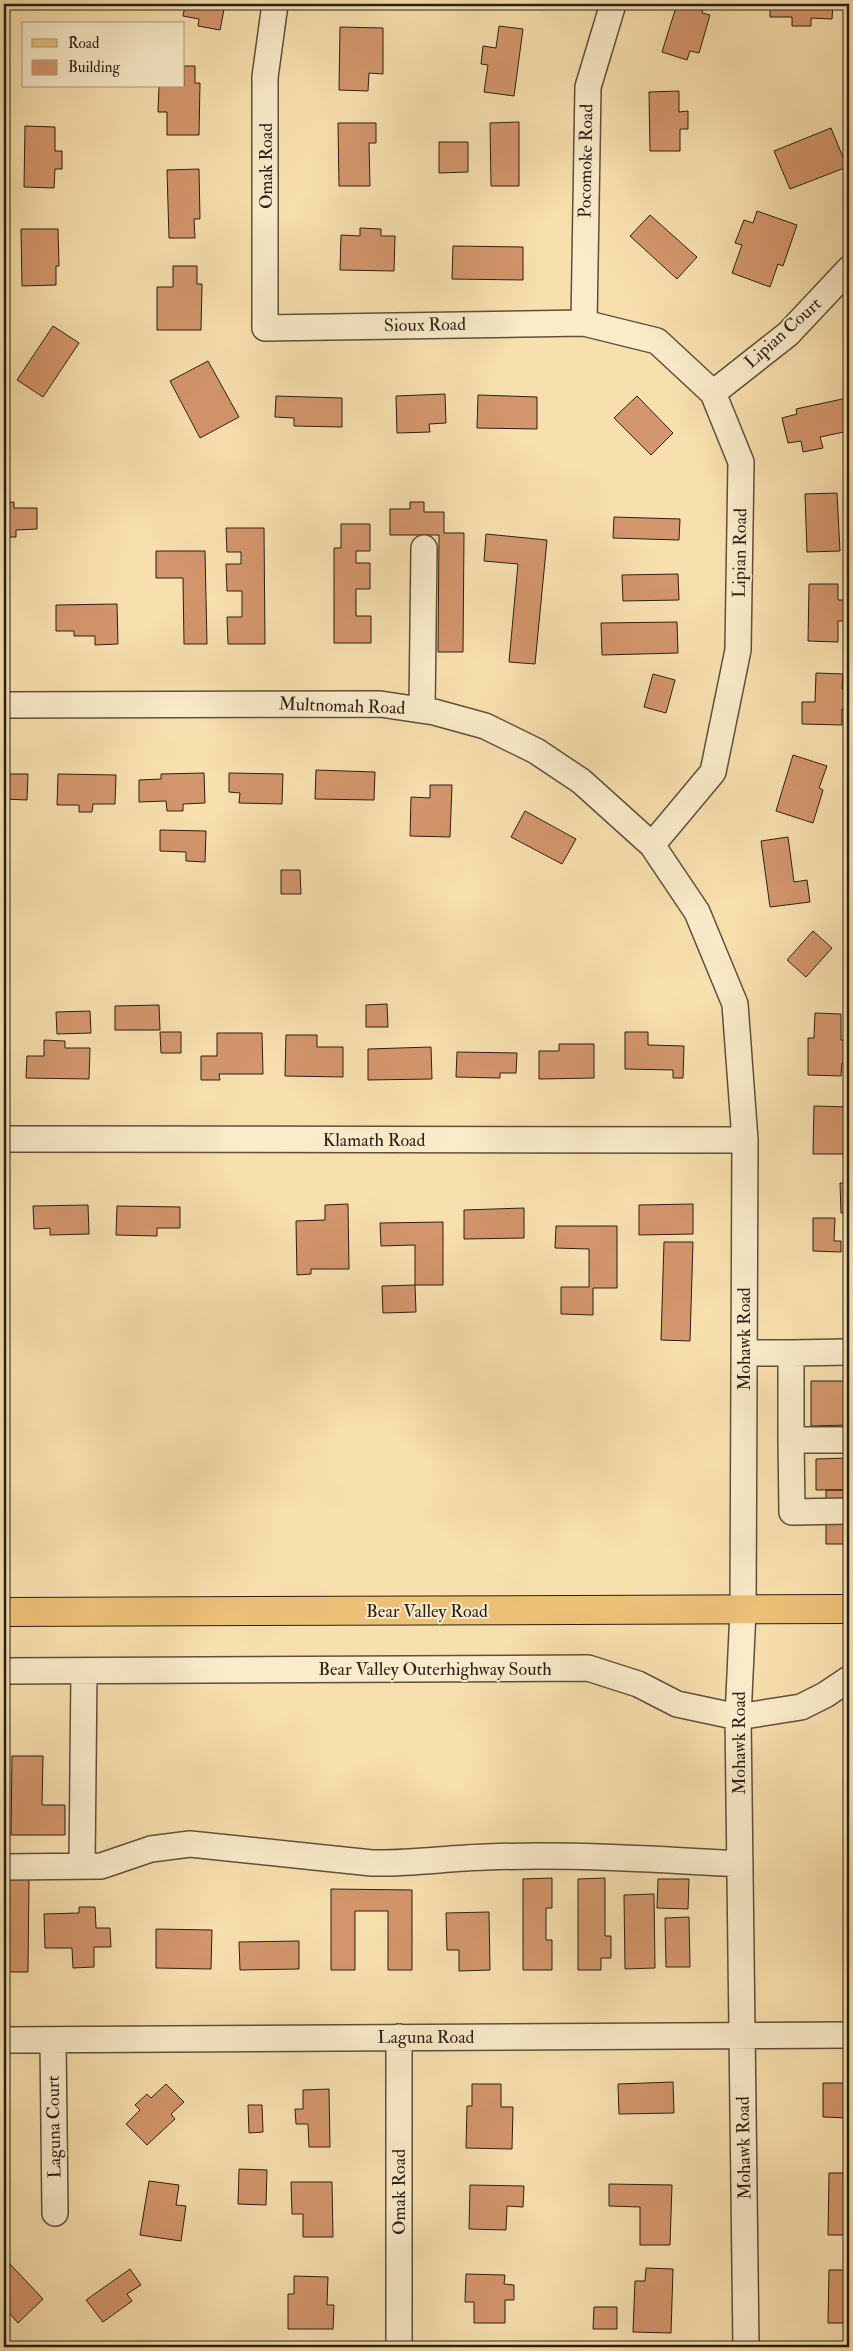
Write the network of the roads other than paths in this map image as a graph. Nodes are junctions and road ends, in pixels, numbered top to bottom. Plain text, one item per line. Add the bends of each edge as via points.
1 (275, 4) edge
2 (614, 4) edge
3 (849, 269) edge
4 (584, 323) junction
5 (265, 328) joint
6 (713, 393) junction
7 (424, 548) dead end
8 (4, 704) edge
9 (422, 710) junction
10 (652, 845) junction
11 (4, 1139) edge
12 (745, 1140) junction
13 (849, 1352) edge
14 (744, 1353) junction
15 (791, 1353) junction
16 (792, 1440) junction
17 (849, 1440) edge
18 (849, 1511) edge
19 (849, 1609) edge
20 (743, 1611) junction
21 (4, 1612) edge
22 (4, 1671) edge
23 (84, 1671) junction
24 (849, 1678) edge
25 (738, 1718) junction
26 (740, 1864) junction
27 (82, 1866) junction
28 (4, 1867) edge
29 (743, 2035) junction
30 (849, 2035) edge
31 (399, 2037) junction
32 (4, 2040) edge
33 (53, 2040) junction
34 (55, 2213) dead end
35 (399, 2347) edge
36 (746, 2347) edge

1 - 5 street, Omak Road via 265,76
2 - 4 street, Pocomoke Road via 588,87
3 - 6 street, Lipian Court via 788,334
4 - 5 street, Sioux Road
4 - 6 street, Lipian Road via 657,341
6 - 10 street, Lipian Road via 741,462 738,650 713,772
7 - 9 street
8 - 9 street, Multnomah Road via 380,704
9 - 10 street, Multnomah Road via 485,726 536,751 581,781
10 - 12 street, Multnomah Road via 697,912 735,1004
11 - 12 street, Klamath Road
12 - 14 street, Mohawk Road
13 - 15 street
14 - 15 street
14 - 20 street, Mohawk Road
15 - 16 street
16 - 17 street
16 - 18 street via 792,1512
19 - 20 main road, Bear Valley Road
20 - 21 main road, Bear Valley Road
20 - 25 street, Mohawk Road
22 - 23 street, Bear Valley Outerhighway South
23 - 25 street, Bear Valley Outerhighway South via 588,1668 638,1684 678,1704
23 - 27 street
24 - 25 street, Bear Valley Outerhighway South via 801,1707
25 - 26 street, Mohawk Road
26 - 27 street via 603,1857 485,1857 372,1863 190,1844 151,1849 101,1866
26 - 29 street, Mohawk Road
27 - 28 street
29 - 30 street, Laguna Road
29 - 31 street, Laguna Road
29 - 36 street, Mohawk Road
31 - 33 street, Laguna Road
31 - 35 street, Omak Road
32 - 33 street, Laguna Road
33 - 34 street, Laguna Court

